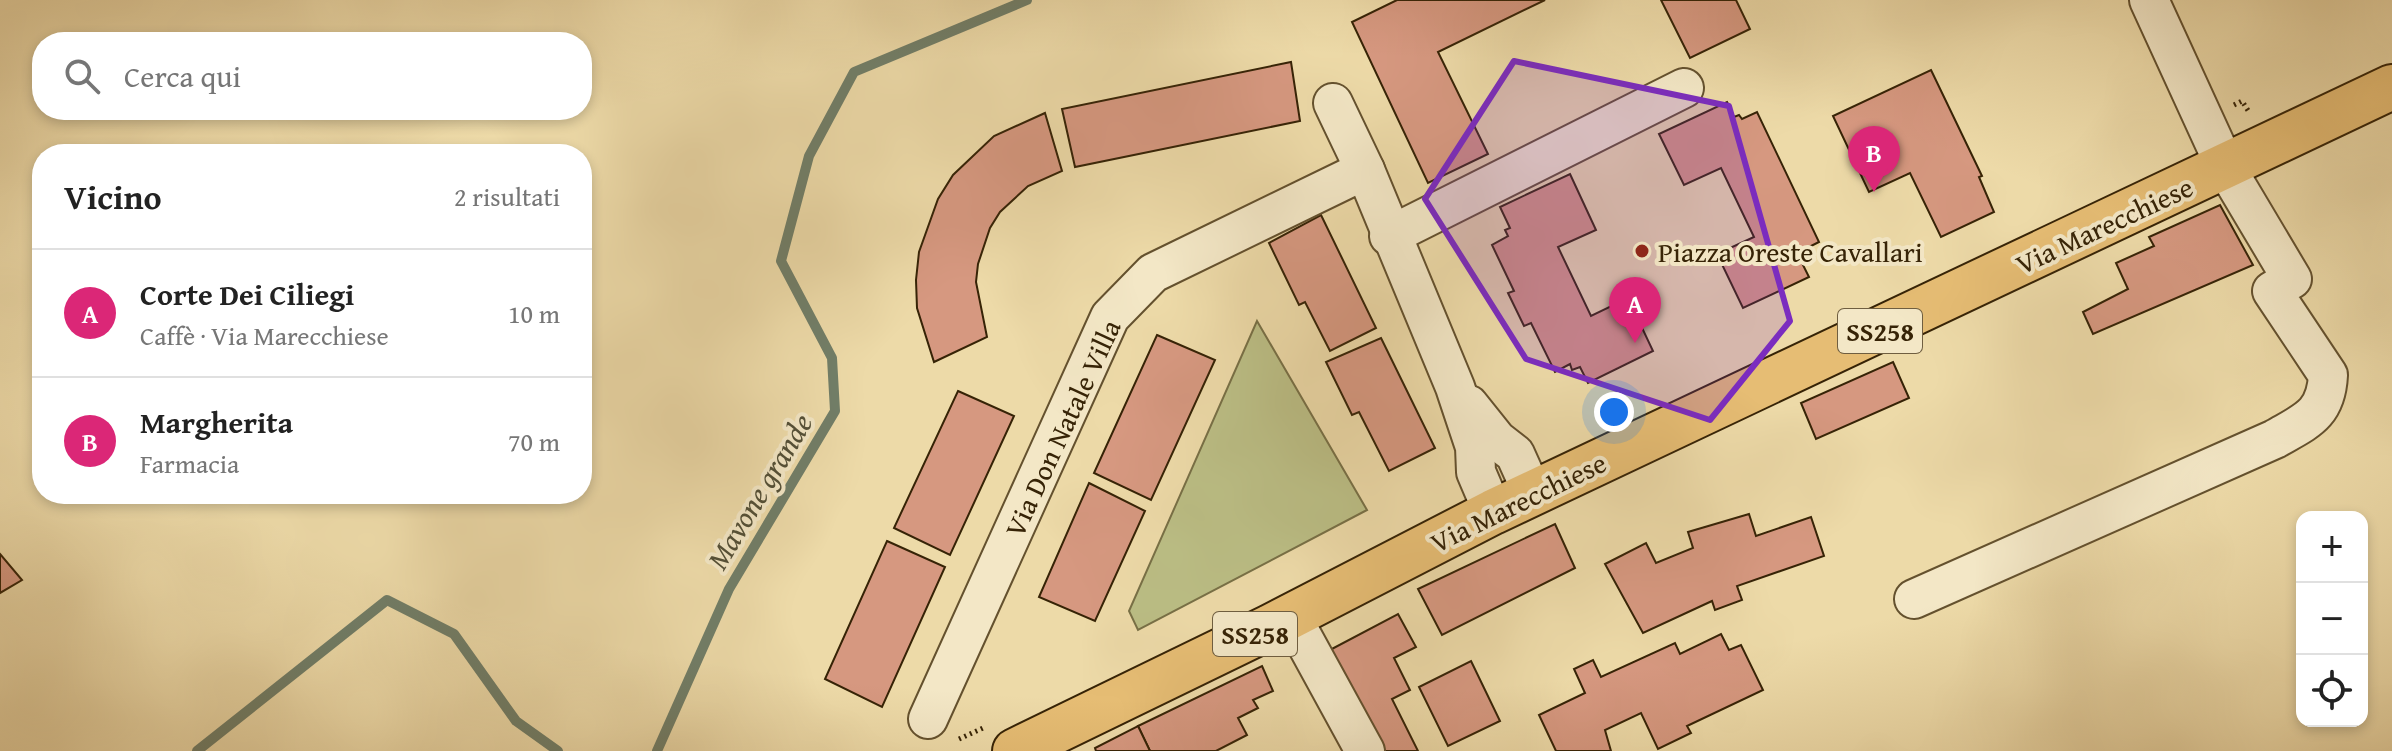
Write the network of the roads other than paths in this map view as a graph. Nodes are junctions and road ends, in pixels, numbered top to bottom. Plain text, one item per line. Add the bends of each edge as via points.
1 (2149, 0) edge
2 (2392, 87) edge
3 (1684, 88) dead end
4 (1333, 103) dead end
5 (2226, 168) junction
6 (1365, 170) junction
7 (1389, 236) junction
8 (1455, 387) junction
9 (1533, 494) junction
10 (1493, 512) junction
11 (1914, 599) dead end
12 (1290, 614) junction
13 (928, 719) dead end
14 (1015, 751) edge
15 (1365, 751) edge

1 - 5 street
2 - 5 main road, Via Marecchiese / SS258
3 - 7 street
4 - 6 street
5 - 9 main road, Via Marecchiese / SS258
5 - 11 street, Via Marecchiese via 2292,279 2272,291 2328,375 2315,416 2275,439
6 - 7 street
6 - 13 street, Via Don Natale Villa via 1153,273 1110,317
7 - 8 street
8 - 9 street via 1497,440 1515,454
8 - 10 street via 1475,447 1476,472
9 - 10 main road, Via Marecchiese / SS258
10 - 12 main road, Via Marecchiese / SS258
12 - 14 main road, Via Marecchiese / SS258
12 - 15 street

